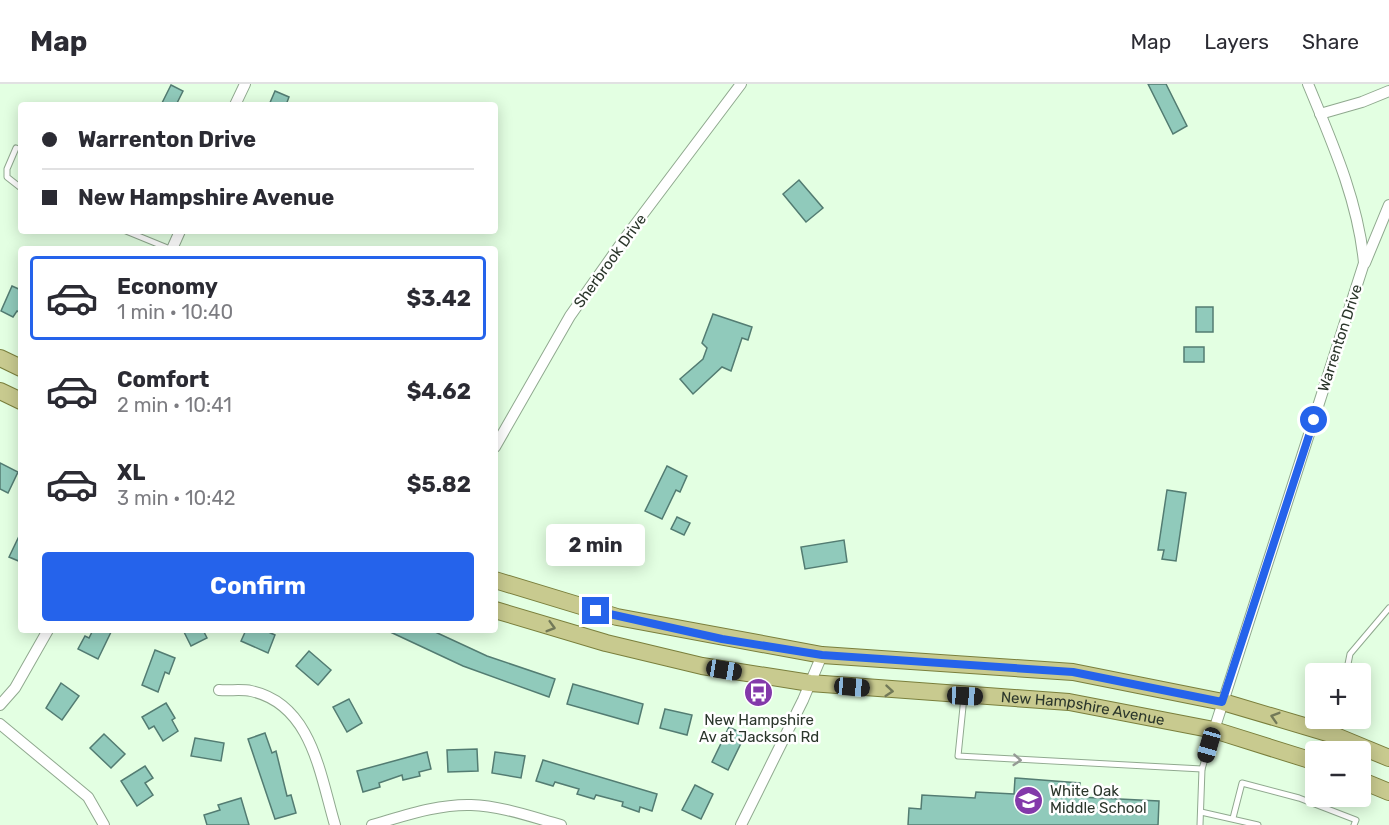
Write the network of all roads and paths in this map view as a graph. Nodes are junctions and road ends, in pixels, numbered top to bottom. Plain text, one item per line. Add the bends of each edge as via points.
1 (245, 84) edge
2 (741, 84) edge
3 (1308, 84) edge
4 (1389, 91) edge
5 (237, 102) edge
6 (1320, 114) junction
7 (16, 148) dead end
8 (18, 186) edge
9 (1389, 205) edge
10 (134, 234) edge
11 (164, 246) edge
12 (1364, 263) junction
13 (0, 358) edge
14 (18, 367) edge
15 (0, 391) edge
16 (18, 400) edge
17 (498, 442) edge
18 (498, 581) edge
19 (1389, 608) edge
20 (498, 611) edge
21 (46, 633) edge
22 (822, 655) junction
23 (1348, 663) edge
24 (810, 683) junction
25 (219, 690) dead end
26 (965, 696) junction
27 (1222, 702) junction
28 (0, 705) edge
29 (1305, 721) edge
30 (0, 724) edge
31 (1335, 729) edge
32 (1214, 730) junction
33 (1389, 758) edge
34 (1305, 759) edge
35 (1202, 769) junction
36 (1371, 785) edge
37 (1389, 792) edge
38 (1201, 812) junction
39 (1233, 818) junction
40 (104, 825) edge
41 (335, 825) edge
42 (372, 825) edge
43 (561, 825) edge
44 (741, 825) edge
45 (1200, 825) edge
46 (1258, 825) edge
47 (1354, 825) edge

1 - 5 street
2 - 17 street, Sherbrook Drive via 570,316
3 - 6 street, Warrenton Drive
4 - 6 street
6 - 12 street, Warrenton Drive via 1361,229
7 - 8 lane via 7,177
9 - 12 street
10 - 11 lane
12 - 27 street, Warrenton Drive
13 - 14 main road
15 - 16 main road
18 - 22 main road, New Hampshire Avenue via 617,617
19 - 23 lane via 1350,654
20 -> 24 main road, New Hampshire Avenue via 606,644 702,666
21 - 28 street via 15,688
22 - 24 street
22 - 27 main road, New Hampshire Avenue via 1073,672
24 -> 26 main road, New Hampshire Avenue
24 - 44 street
25 - 41 street via 251,691 278,701 296,716 309,740
26 - 32 main road, New Hampshire Avenue via 1069,702
26 -> 35 lane via 958,756
29 -> 27 main road, New Hampshire Avenue
27 - 32 street, Warrenton Drive
30 - 40 street via 88,797
31 - 33 main road, New Hampshire Avenue
32 - 34 main road, New Hampshire Avenue
32 - 35 lane
35 - 38 lane
36 - 37 main road
38 - 39 lane
38 - 45 lane
39 - 46 lane
39 - 47 lane via 1242,783 1299,798 1356,820
42 - 43 street via 434,808 471,805 514,811

